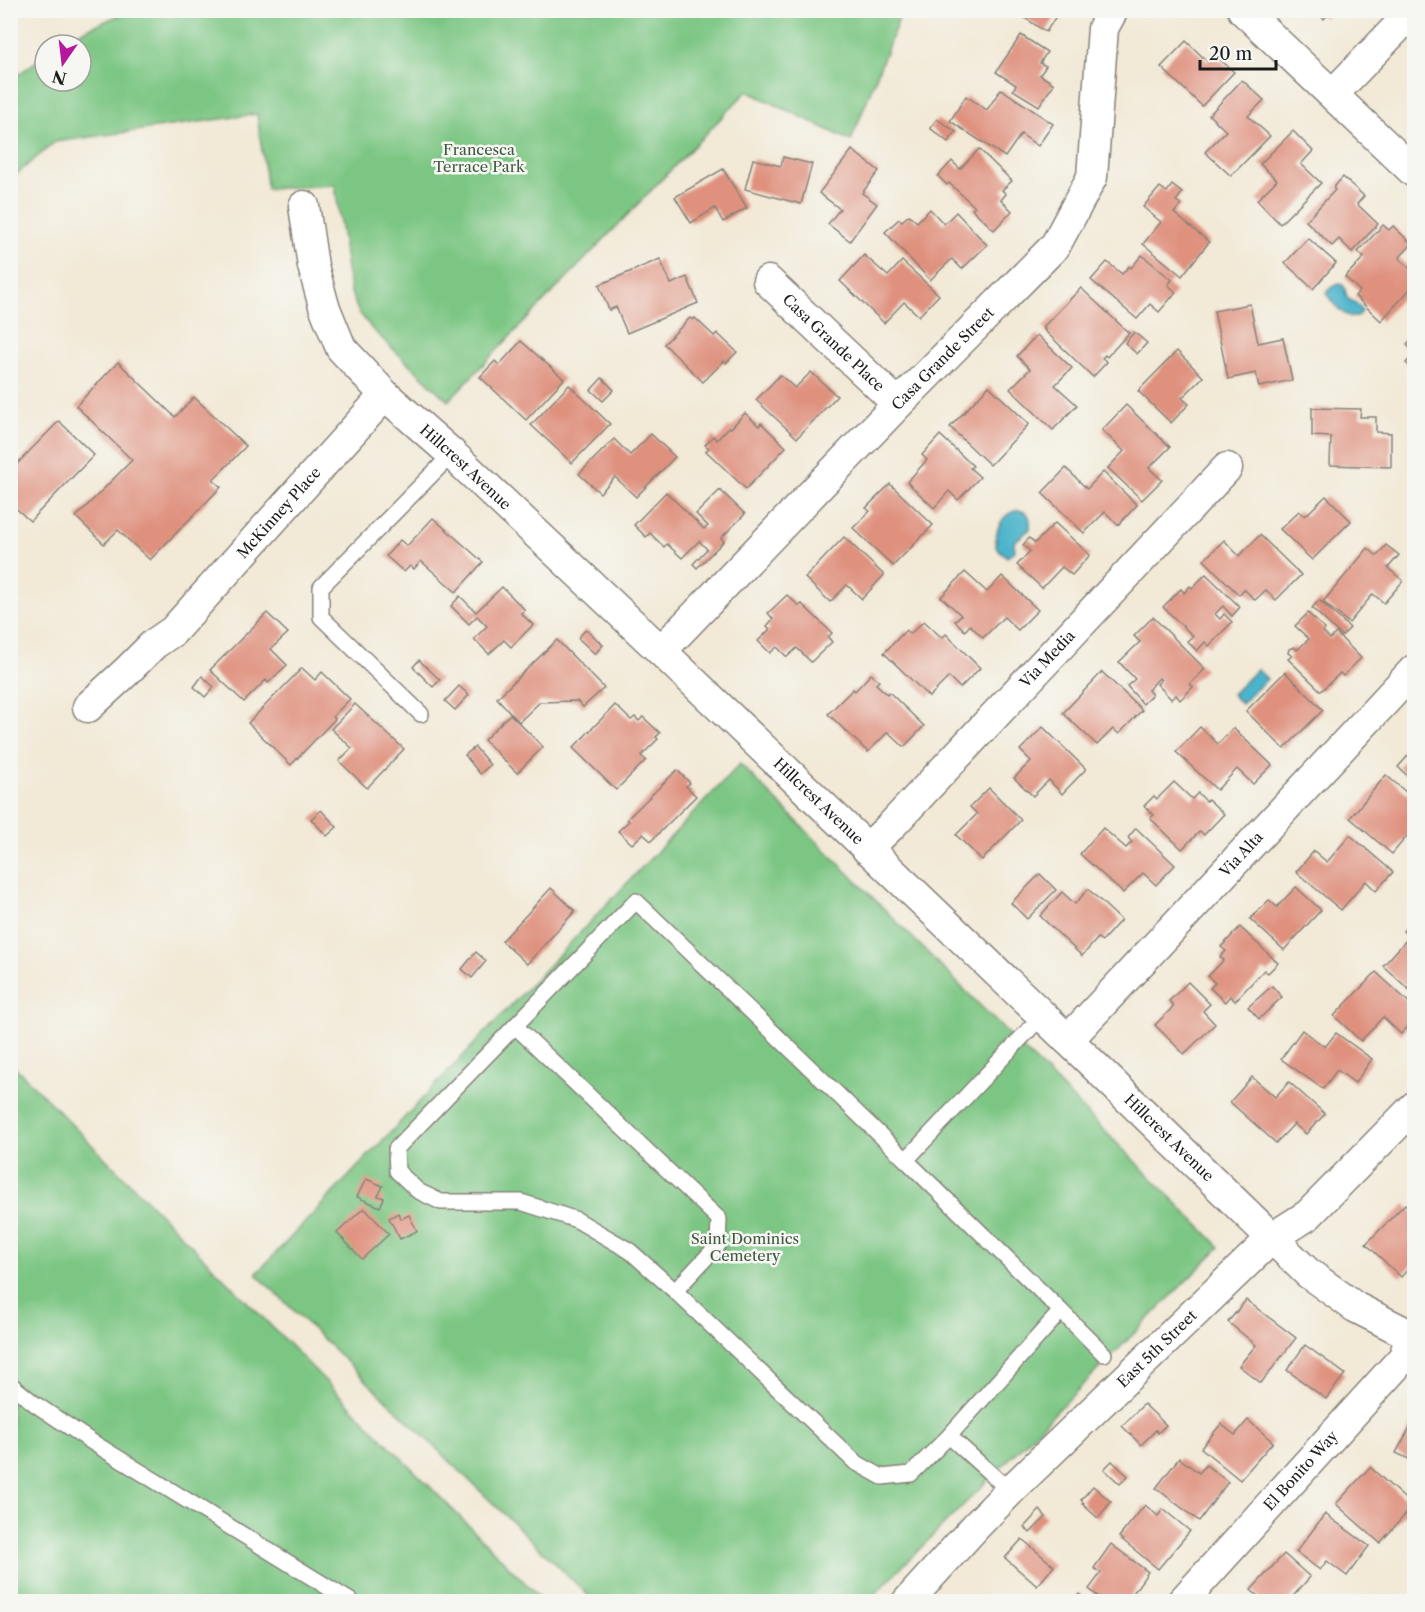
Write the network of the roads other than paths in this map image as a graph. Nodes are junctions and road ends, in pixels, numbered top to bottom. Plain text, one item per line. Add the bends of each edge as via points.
1 (1113, 10) edge
2 (1244, 10) edge
3 (1414, 10) edge
4 (1333, 94) junction
5 (1414, 172) edge
6 (304, 206) dead end
7 (768, 281) dead end
8 (385, 395) junction
9 (898, 404) junction
10 (452, 454) junction
11 (1227, 468) dead end
12 (661, 651) junction
13 (1414, 670) edge
14 (88, 707) dead end
15 (421, 714) dead end
16 (867, 849) junction
17 (1042, 1016) junction
18 (515, 1026) junction
19 (1068, 1040) junction
20 (1414, 1107) edge
21 (906, 1160) junction
22 (1272, 1238) junction
23 (675, 1291) junction
24 (1061, 1311) junction
25 (1413, 1337) edge
26 (1104, 1354) dead end
27 (10, 1384) edge
28 (949, 1436) junction
29 (1010, 1491) junction
30 (352, 1602) edge
31 (907, 1602) edge
32 (1182, 1602) edge

1 - 9 street, Casa Grande Street via 1103,28 1092,177 1055,246
2 - 4 street
3 - 4 street
4 - 5 street
6 - 8 street, Hillcrest Avenue via 324,306 341,348
7 - 9 street, Casa Grande Place
8 - 10 street, Hillcrest Avenue
8 - 14 street, McKinney Place via 173,631
9 - 12 street, Casa Grande Street
10 - 12 street, Hillcrest Avenue
10 - 15 lane via 321,588 321,617
11 - 16 street, Via Media
12 - 16 street, Hillcrest Avenue
13 - 19 street, Via Alta
16 - 17 street, Hillcrest Avenue
17 - 19 street, Hillcrest Avenue
17 - 21 lane
18 - 21 lane via 636,901
18 - 23 lane via 719,1219 718,1245
18 - 23 lane via 396,1149 397,1171 418,1191 441,1202 521,1202 577,1220 630,1251
19 - 22 street, Hillcrest Avenue
20 - 22 street, East 5th Street via 1308,1215
21 - 24 lane
22 - 25 street, Hillcrest Avenue via 1308,1273 1355,1307
22 - 29 street, East 5th Street
23 - 28 lane via 855,1462 882,1477 911,1474
24 - 26 lane
24 - 28 lane
25 - 32 street, El Bonito Way via 1404,1357
27 - 30 lane via 92,1442
28 - 29 lane
29 - 31 street, East 5th Street

